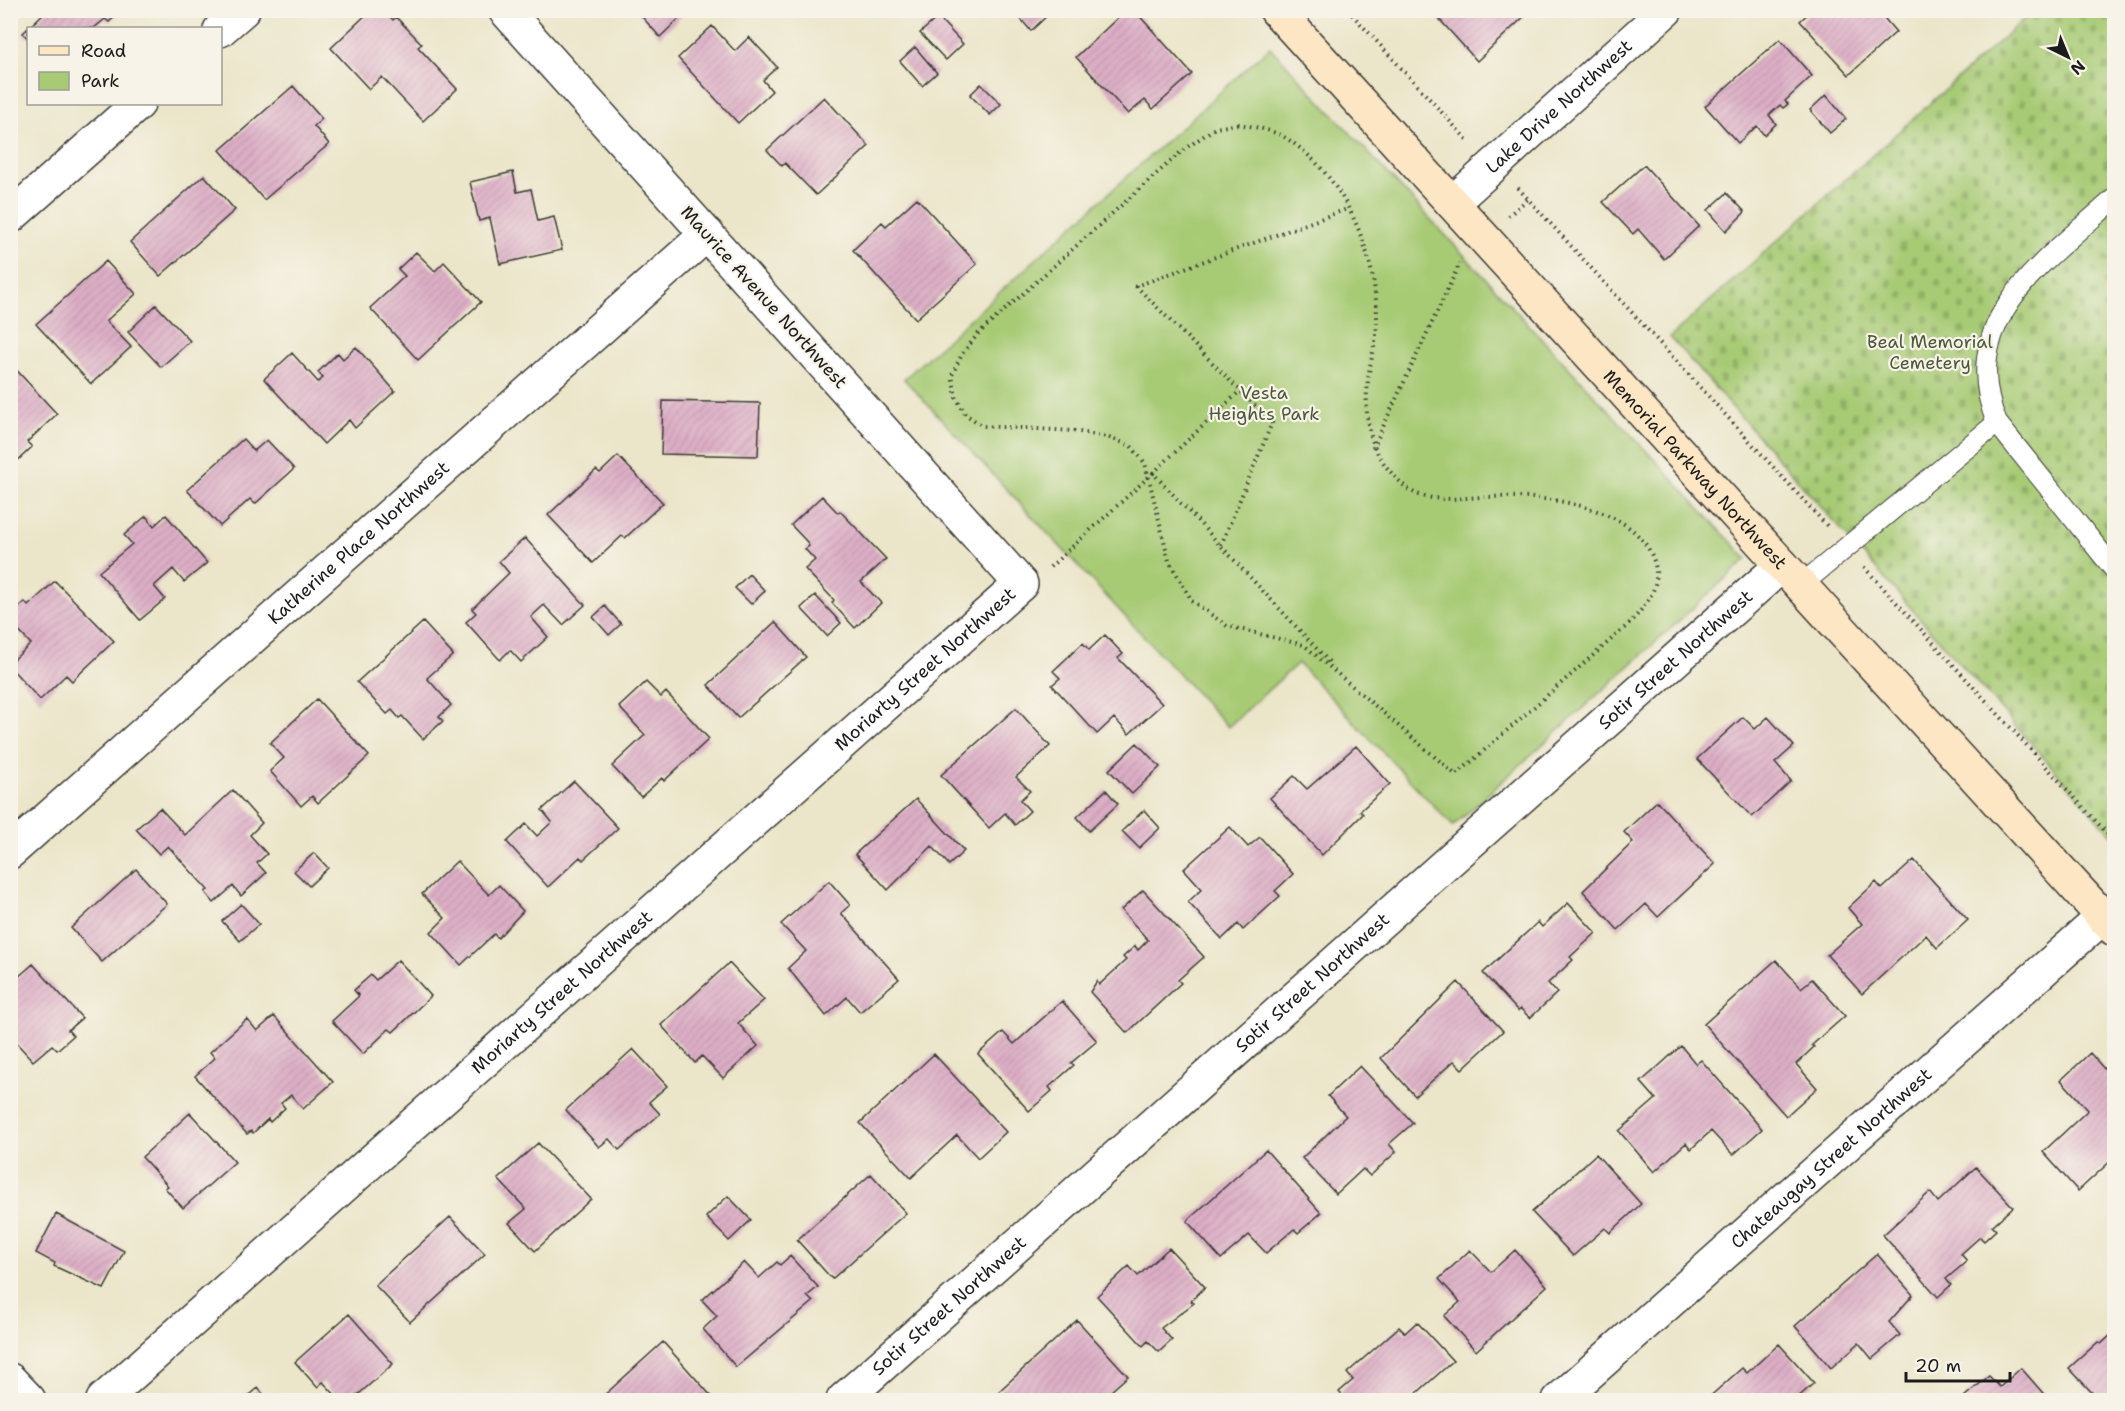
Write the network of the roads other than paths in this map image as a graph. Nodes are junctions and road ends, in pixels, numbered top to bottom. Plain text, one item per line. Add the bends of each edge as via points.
1 (243, 10) edge
2 (505, 10) edge
3 (1276, 10) edge
4 (1666, 10) edge
5 (222, 28) edge
6 (137, 105) edge
7 (2115, 199) edge
8 (1452, 203) junction
9 (10, 217) edge
10 (707, 234) junction
11 (1997, 423) junction
12 (2115, 569) edge
13 (1791, 575) junction
14 (1022, 584) joint
15 (10, 852) edge
16 (2109, 923) edge
17 (10, 1380) edge
18 (29, 1401) edge
19 (103, 1401) edge
20 (843, 1401) edge
21 (1559, 1401) edge

1 - 5 street
2 - 10 street, Maurice Avenue Northwest
3 - 8 street, Memorial Parkway Northwest
4 - 8 street, Lake Drive Northwest
6 - 9 street
7 - 11 lane via 2009,299 1988,349 1985,376
8 - 13 street, Memorial Parkway Northwest
10 - 14 street, Maurice Avenue Northwest
10 - 15 street, Katherine Place Northwest
11 - 12 lane
11 - 13 lane via 1846,547
13 - 16 street, Memorial Parkway Northwest
13 - 20 street, Sotir Street Northwest
14 - 19 street, Moriarty Street Northwest
16 - 21 street, Chateaugay Street Northwest
17 - 18 street

